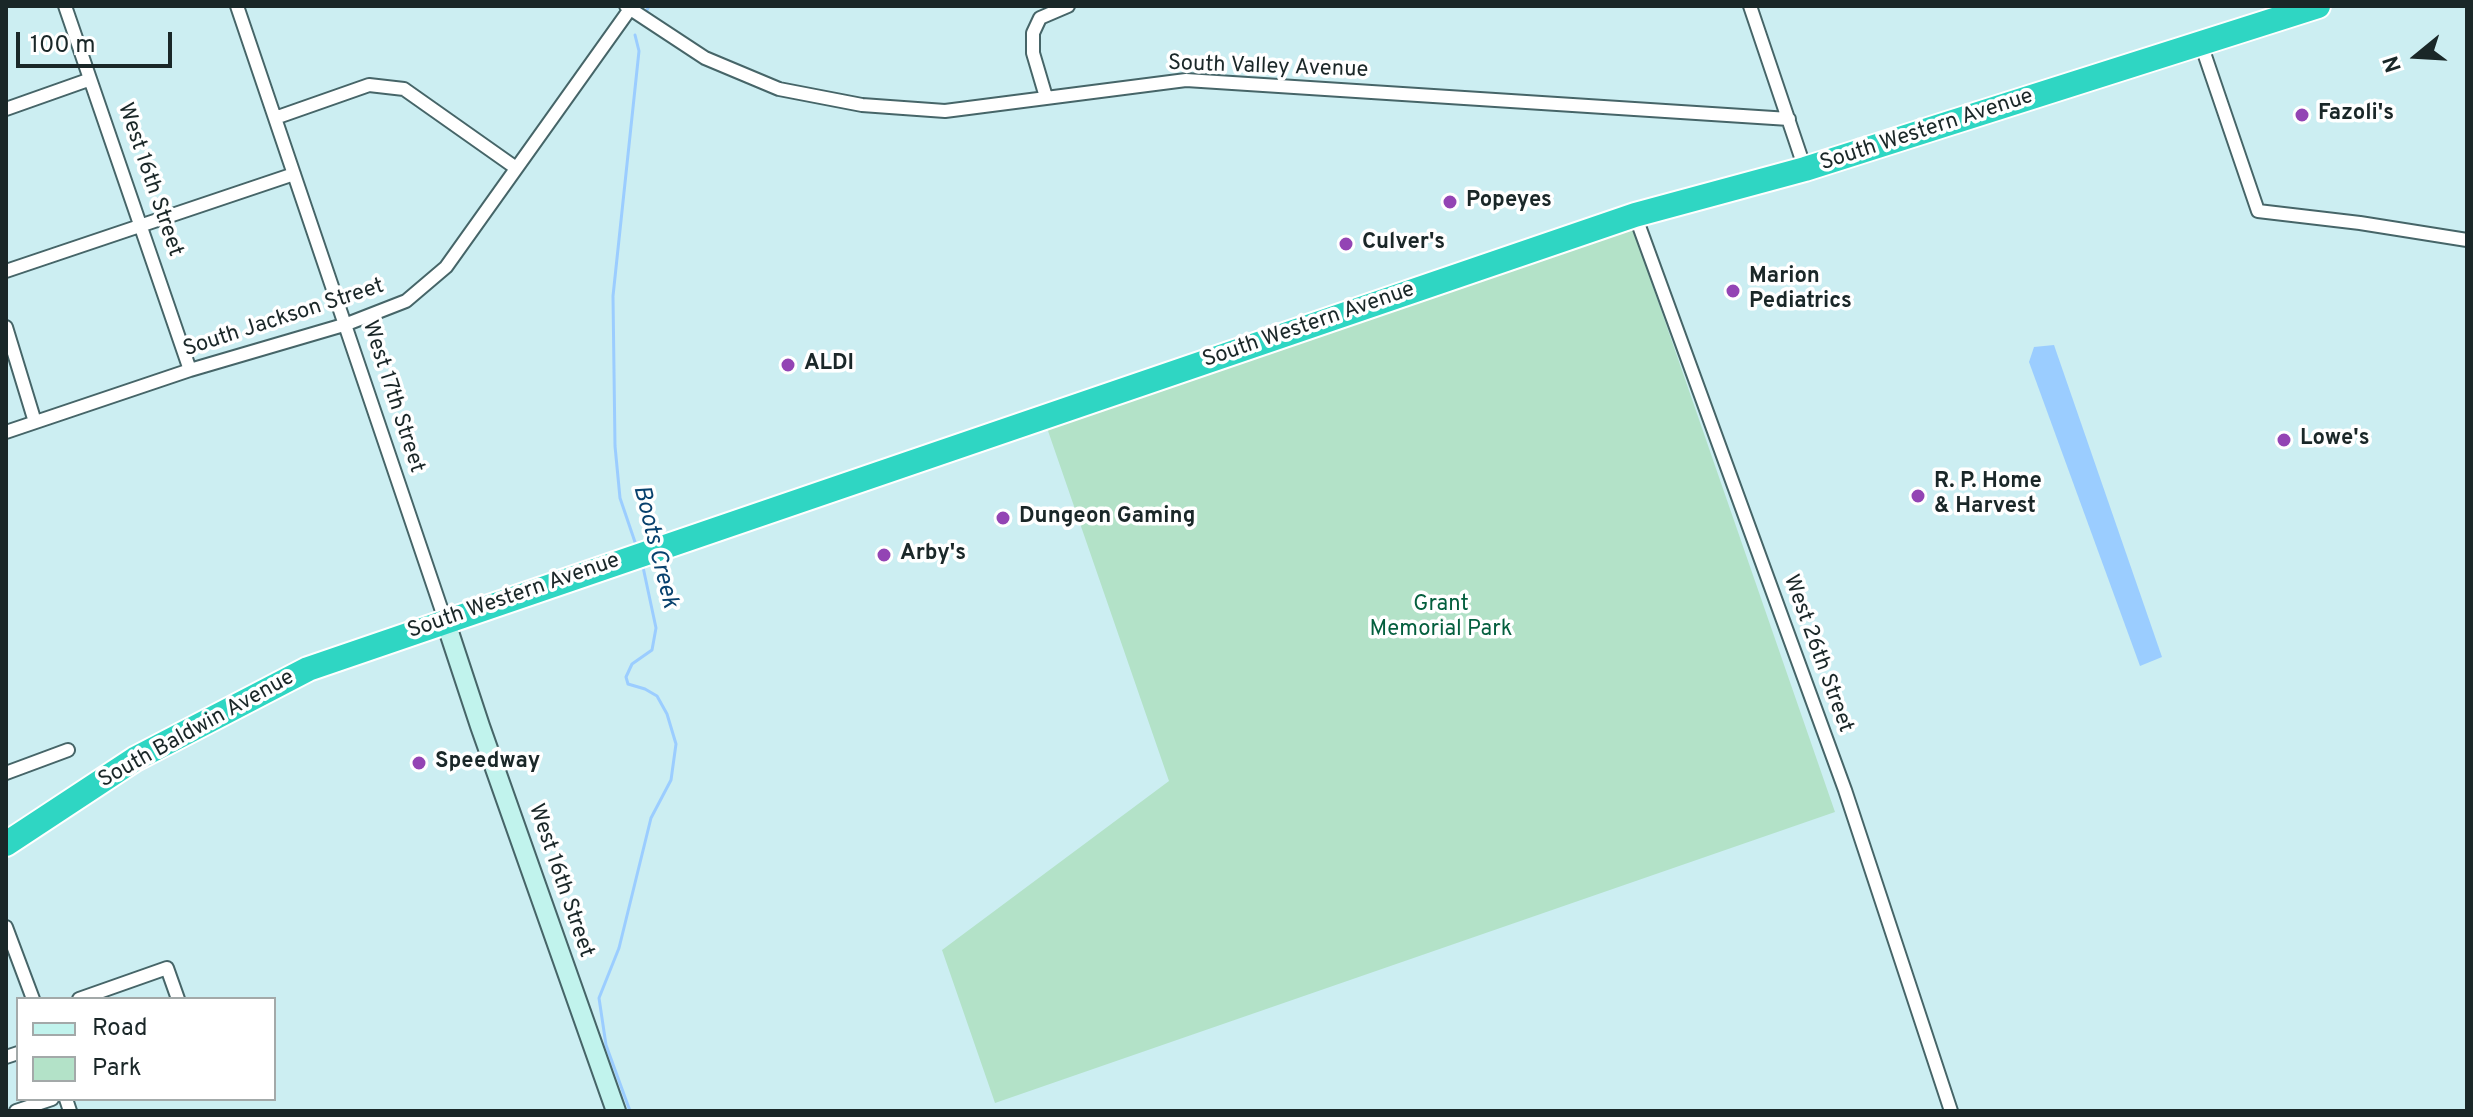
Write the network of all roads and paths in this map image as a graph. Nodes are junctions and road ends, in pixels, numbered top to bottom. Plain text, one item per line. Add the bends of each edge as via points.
1 (65, 6) edge
2 (237, 6) edge
3 (1068, 6) edge
4 (1750, 6) edge
5 (2318, 6) edge
6 (628, 7) edge
7 (2201, 44) junction
8 (88, 80) junction
9 (1046, 97) junction
10 (6, 109) edge
11 (275, 118) junction
12 (1789, 119) junction
13 (516, 168) junction
14 (1805, 169) junction
15 (294, 174) junction
16 (1635, 215) junction
17 (139, 226) junction
18 (2467, 240) edge
19 (6, 271) edge
20 (347, 324) junction
21 (6, 327) edge
22 (190, 370) junction
23 (35, 422) junction
24 (6, 432) edge
25 (445, 620) junction
26 (308, 669) joint
27 (68, 750) dead end
28 (6, 773) edge
29 (6, 844) edge
30 (6, 927) edge
31 (32, 997) edge
32 (85, 997) edge
33 (177, 997) edge
34 (46, 1101) edge
35 (16, 1111) edge
36 (616, 1111) edge
37 (1951, 1111) edge

1 - 8 street, West 16th Street
2 - 11 street, West 17th Street
3 - 9 street via 1040,18 1033,33
4 - 12 street
5 - 7 highway, South Western Avenue
6 - 9 street, South Valley Avenue via 705,58 779,89 862,105 945,111
6 - 13 street, South Jackson Street
7 - 14 highway, South Western Avenue
7 - 18 street via 2258,211
8 - 10 street
8 - 17 street, West 16th Street
9 - 12 street, South Valley Avenue via 1186,80
11 - 13 street via 369,85 404,89
11 - 15 street, West 17th Street
12 - 14 street
13 - 20 street, South Jackson Street via 446,267 406,301
14 - 16 highway, South Western Avenue
15 - 17 street
15 - 20 street, West 17th Street
16 - 25 highway, South Western Avenue
16 - 37 street, West 26th Street via 1845,790
17 - 19 street
17 - 22 street, West 16th Street
20 - 22 street, South Jackson Street
20 - 25 street, West 17th Street
21 - 23 street
22 - 23 street, South Jackson Street
23 - 24 street, South Jackson Street
25 - 26 highway, South Western Avenue
25 - 36 street, West 16th Street
26 - 29 highway, South Baldwin Avenue via 135,759
27 - 28 street
30 - 31 street
32 - 33 street via 167,968
34 - 35 street

